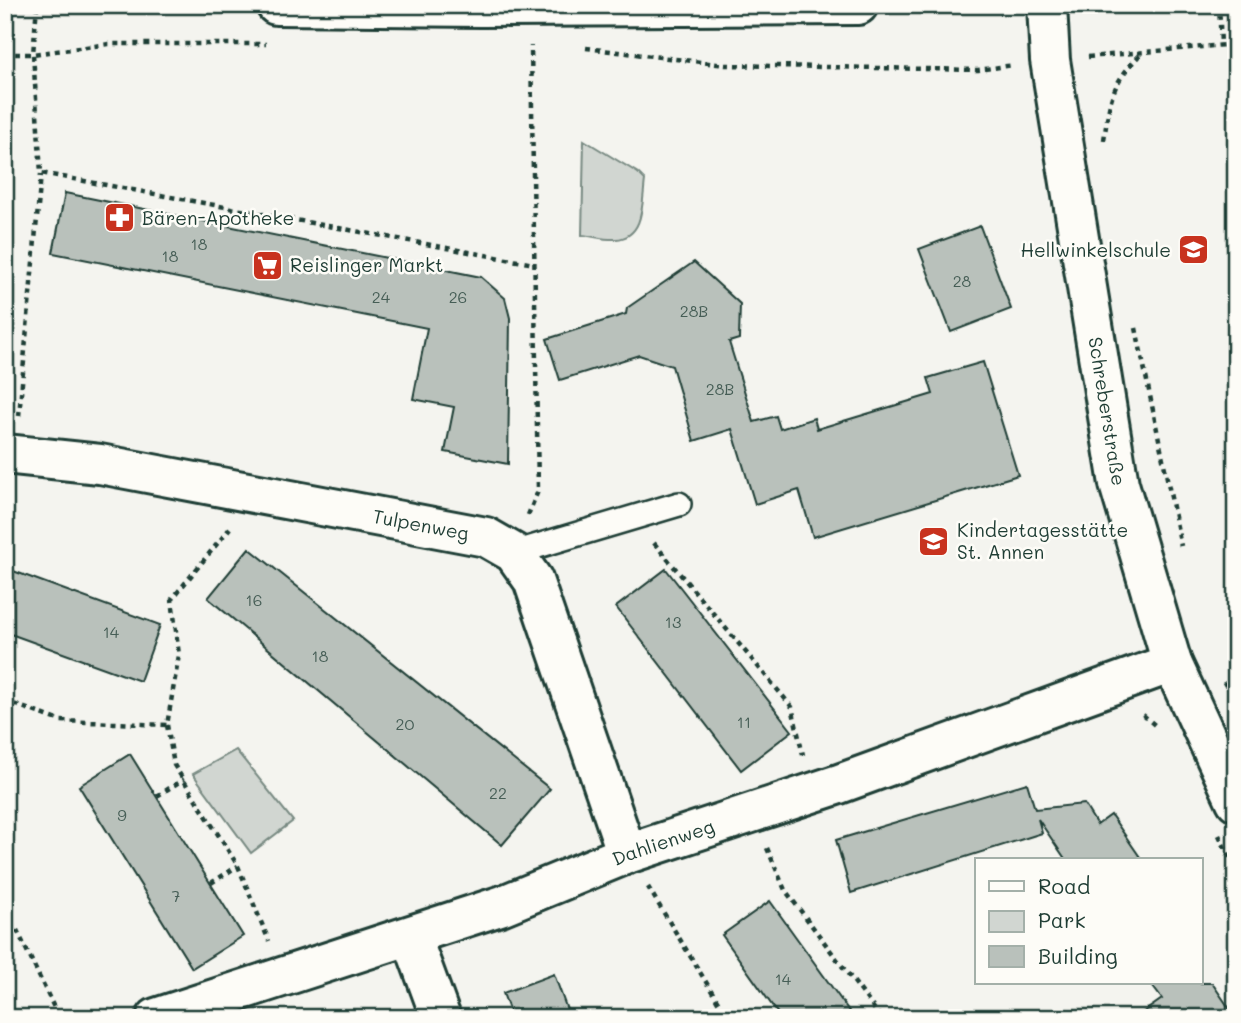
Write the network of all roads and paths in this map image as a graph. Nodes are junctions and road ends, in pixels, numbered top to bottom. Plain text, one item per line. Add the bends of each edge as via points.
1 (37, 5) edge
2 (276, 5) edge
3 (858, 5) edge
4 (1047, 5) edge
5 (1219, 5) edge
6 (482, 6) edge
7 (276, 44) dead end
8 (1221, 44) junction
9 (1236, 44) edge
10 (519, 46) dead end
11 (531, 46) junction
12 (542, 46) dead end
13 (578, 47) dead end
14 (1144, 51) junction
15 (5, 54) edge
16 (33, 54) junction
17 (1050, 60) junction
18 (1104, 141) dead end
19 (41, 173) junction
20 (534, 264) junction
21 (1136, 327) dead end
22 (10, 455) edge
23 (256, 495) junction
24 (679, 504) dead end
25 (642, 546) dead end
26 (514, 553) junction
27 (1184, 559) dead end
28 (1172, 663) junction
29 (1221, 672) dead end
30 (1236, 687) edge
31 (5, 701) edge
32 (167, 725) junction
33 (184, 779) junction
34 (811, 794) junction
35 (157, 796) dead end
36 (1236, 801) edge
37 (763, 839) dead end
38 (627, 854) junction
39 (238, 866) junction
40 (211, 884) dead end
41 (5, 914) edge
42 (17, 930) junction
43 (411, 936) junction
44 (5, 937) edge
45 (284, 977) junction
46 (59, 1018) edge
47 (156, 1018) edge
48 (441, 1018) edge
49 (729, 1018) edge
50 (881, 1018) edge

1 - 16 path
2 - 6 street
3 - 6 street
4 - 17 street, Schreberstraße
5 - 8 path
7 - 16 path via 109,44
8 - 9 path
8 - 14 path
10 - 11 path
11 - 12 path
11 - 20 path
13 - 17 path via 725,65 978,70
14 - 17 path
14 - 18 path via 1128,66 1111,96
15 - 16 path
16 - 19 path
17 - 28 street, Schreberstraße via 1119,484
19 - 20 path
19 - 22 path
20 - 26 path via 538,491
21 - 27 path
22 - 23 street, Tulpenweg via 100,464
23 - 26 street, Tulpenweg via 486,537
23 - 32 path via 172,599 179,655
24 - 26 lane
25 - 34 path via 654,542 792,707
26 - 38 street, Tulpenweg via 533,580
28 - 34 street, Dahlienweg
28 - 36 street, Schreberstraße
29 - 30 path via 1227,684
31 - 32 path via 61,721
32 - 33 path via 174,765
33 - 35 path
33 - 39 path
34 - 38 street, Dahlienweg
37 - 50 path via 785,891
38 - 43 street, Dahlienweg via 503,905
38 - 49 path
39 - 40 path
39 - 45 path
41 - 42 path
42 - 44 path
42 - 46 path
43 - 45 street, Dahlienweg
43 - 48 street
45 - 47 street, Dahlienweg

